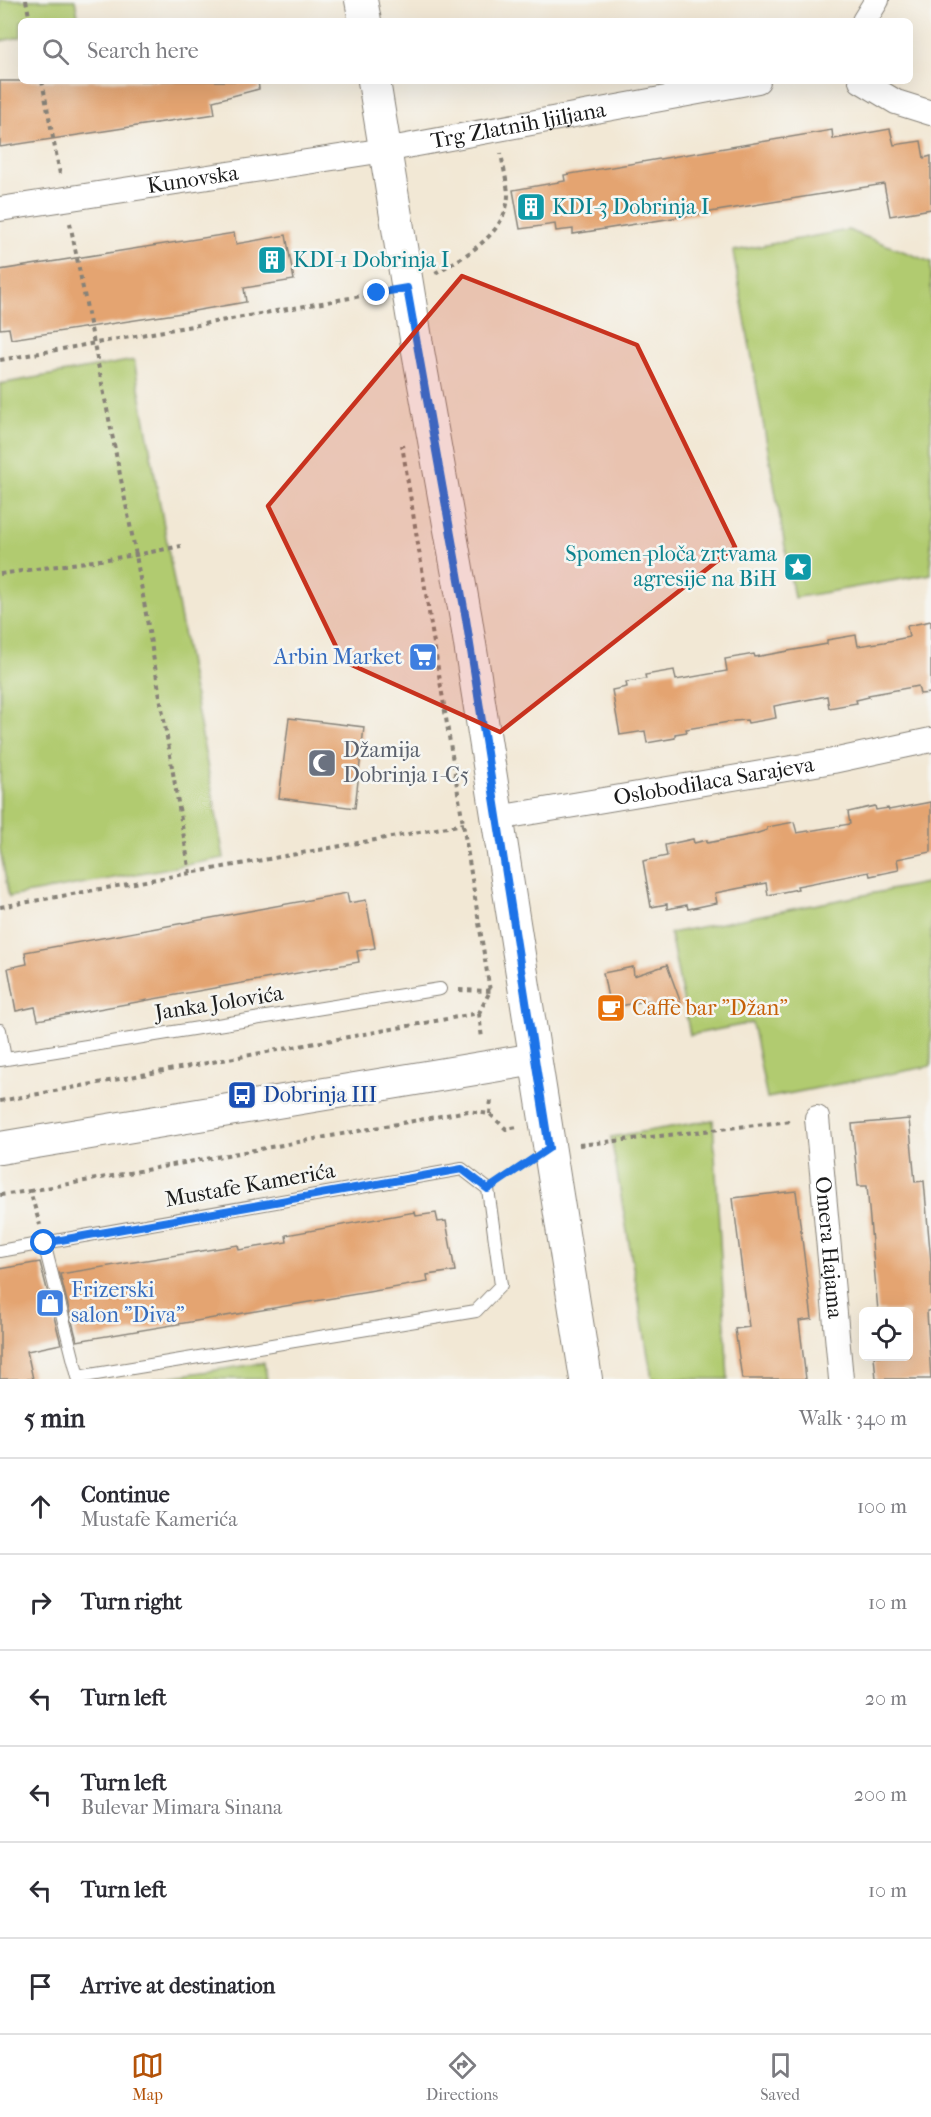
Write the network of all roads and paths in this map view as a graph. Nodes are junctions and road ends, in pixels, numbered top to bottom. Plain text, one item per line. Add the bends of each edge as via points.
1 (26, 0) edge
2 (361, 0) edge
3 (877, 0) edge
4 (29, 18) edge
5 (364, 18) edge
6 (866, 18) edge
7 (43, 84) edge
8 (374, 84) edge
9 (742, 84) edge
10 (866, 84) edge
11 (931, 114) edge
12 (492, 130) junction
13 (385, 150) junction
14 (65, 199) junction
15 (0, 209) edge
16 (375, 282) dead end
17 (407, 288) junction
18 (377, 293) junction
19 (379, 304) dead end
20 (94, 343) junction
21 (0, 360) edge
22 (401, 439) dead end
23 (181, 546) dead end
24 (136, 555) junction
25 (0, 574) edge
26 (931, 740) edge
27 (497, 818) junction
28 (463, 825) junction
29 (190, 873) junction
30 (0, 907) edge
31 (522, 984) junction
32 (440, 989) joint
33 (490, 991) junction
34 (0, 1030) edge
35 (3, 1059) edge
36 (535, 1059) junction
37 (0, 1101) edge
38 (816, 1118) joint
39 (546, 1135) junction
40 (0, 1148) edge
41 (488, 1189) junction
42 (30, 1191) junction
43 (0, 1195) edge
44 (44, 1243) junction
45 (0, 1251) edge
46 (78, 1378) edge
47 (586, 1379) edge
48 (841, 1379) edge

1 - 4 path
2 - 5 street
3 - 6 street
7 - 14 path
8 - 13 street
9 - 12 street, Trg Zlatnih ljiljana
10 - 11 street via 896,102
12 - 13 street, Trg Zlatnih ljiljana
12 - 17 path via 501,152 508,195 503,218 483,242 451,265
13 - 14 street, Kunovska
13 - 17 street
14 - 15 street, Kunovska
14 - 20 path
16 - 18 path
17 - 18 path
17 - 27 street
18 - 19 path
18 - 20 path
20 - 21 path
20 - 24 path
22 - 28 path
23 - 24 path
24 - 25 path
24 - 29 path
26 - 27 street, Oslobodilaca Sarajeva via 833,761
27 - 28 path
27 - 31 street
28 - 29 path
28 - 33 path
29 - 30 path
31 - 33 path
31 - 36 street
32 - 33 path
32 - 35 lane, Janka Jolovića
33 - 37 path via 479,1013
34 - 35 lane
36 - 39 street
36 - 40 street
38 - 39 path
38 - 48 street, Omera Hajama
39 - 41 path
39 - 42 path via 506,1129 490,1114 468,1111
39 - 47 street
41 - 44 lane, Mustafe Kamerića via 462,1169
41 - 46 lane via 501,1285 476,1311
42 - 43 path
42 - 44 path
44 - 45 lane, Mustafe Kamerića
44 - 46 lane

